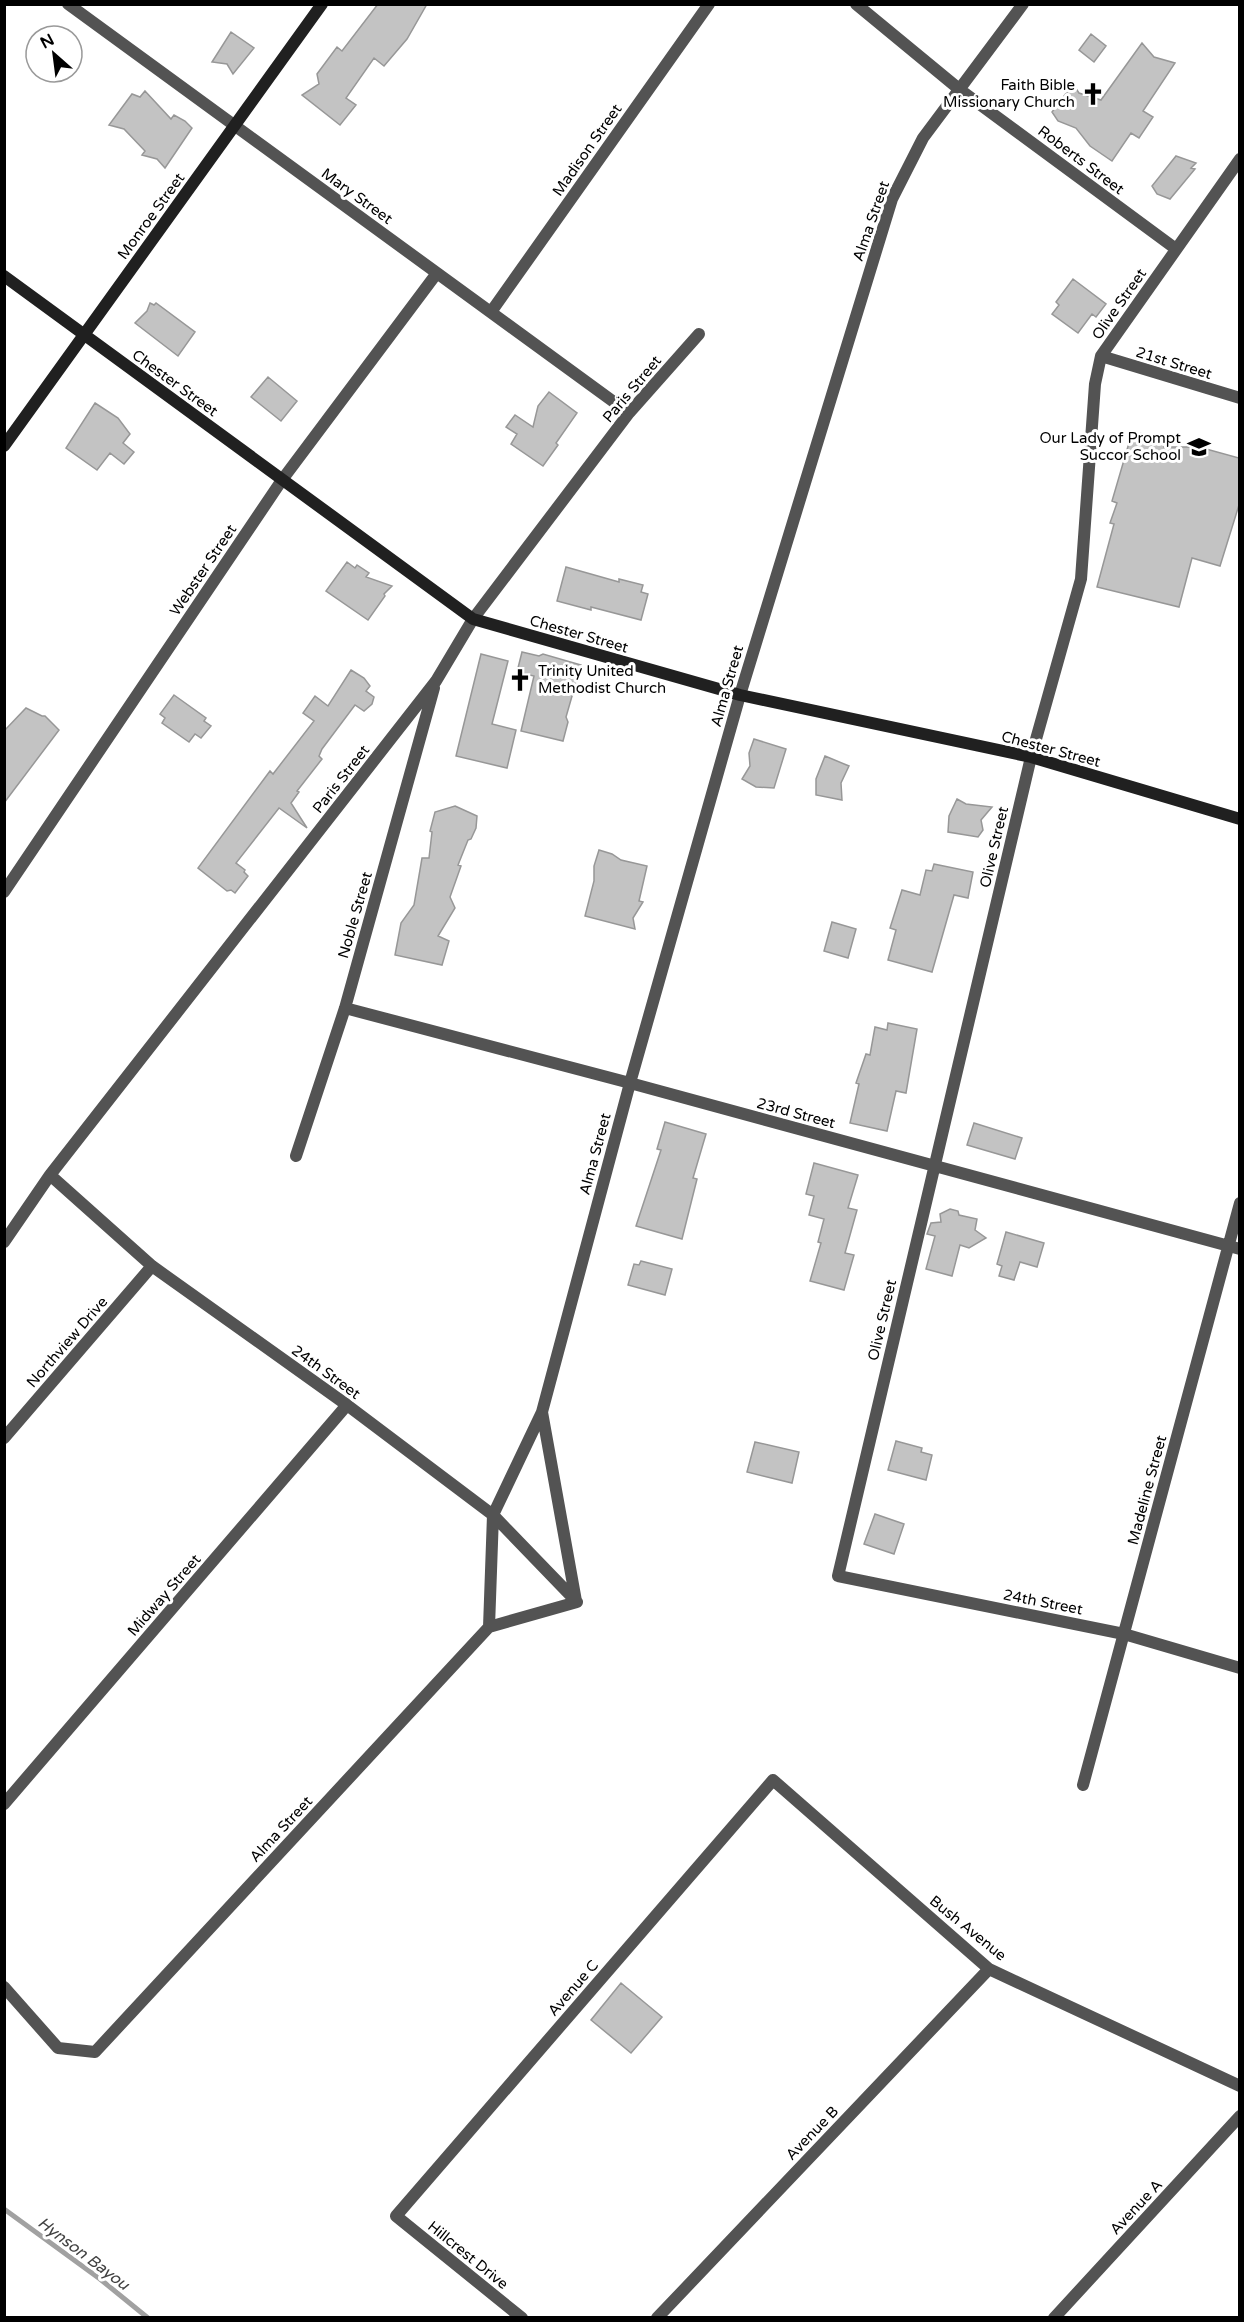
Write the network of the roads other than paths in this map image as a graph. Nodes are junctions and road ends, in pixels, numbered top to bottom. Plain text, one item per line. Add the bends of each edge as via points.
1 (68, 4) edge
2 (322, 4) edge
3 (709, 4) edge
4 (856, 4) edge
5 (1023, 4) edge
6 (960, 89) junction
7 (235, 126) junction
8 (1239, 159) edge
9 (1176, 249) junction
10 (437, 273) junction
11 (4, 276) edge
12 (491, 312) junction
13 (699, 334) dead end
14 (84, 335) junction
15 (1101, 356) junction
16 (1239, 398) edge
17 (629, 413) junction
18 (4, 446) edge
19 (282, 480) junction
20 (473, 620) junction
21 (436, 681) junction
22 (740, 695) junction
23 (1030, 757) junction
24 (1239, 819) edge
25 (4, 892) edge
26 (345, 1008) junction
27 (630, 1083) junction
28 (296, 1156) dead end
29 (933, 1167) junction
30 (50, 1175) junction
31 (1239, 1203) edge
32 (4, 1242) edge
33 (1234, 1248) edge
34 (152, 1266) junction
35 (347, 1405) junction
36 (542, 1412) junction
37 (4, 1438) edge
38 (493, 1515) junction
39 (838, 1576) joint
40 (577, 1602) junction
41 (489, 1627) junction
42 (1124, 1634) junction
43 (1239, 1668) edge
44 (773, 1780) joint
45 (1083, 1785) dead end
46 (4, 1804) edge
47 (989, 1969) junction
48 (4, 1987) edge
49 (1239, 2086) edge
50 (1239, 2116) edge
51 (396, 2216) joint
52 (522, 2318) edge
53 (657, 2318) edge
54 (1054, 2318) edge

1 - 7 street, Mary Street
2 - 7 street, Monroe Street
3 - 12 street, Madison Street
4 - 6 street, Roberts Street
5 - 6 street, Alma Street
6 - 9 street, Roberts Street
6 - 22 street, Alma Street via 923,138 891,199
7 - 10 street, Mary Street
7 - 14 street, Monroe Street
8 - 9 street, Olive Street
9 - 15 street, Olive Street
10 - 12 street, Mary Street
10 - 19 street, Webster Street
11 - 14 street, Chester Street
12 - 17 street, Mary Street
13 - 17 street, Paris Street
14 - 18 street, Monroe Street
14 - 19 street, Chester Street
15 - 16 street, 21st Street
15 - 23 street, Olive Street via 1095,384 1081,579
17 - 20 street, Paris Street
19 - 20 street, Chester Street
19 - 25 street, Webster Street
20 - 21 street, Paris Street
20 - 22 street, Chester Street
21 - 26 street, Noble Street
21 - 30 street, Paris Street
22 - 23 street, Chester Street
22 - 27 street, Alma Street
23 - 24 street, Chester Street
23 - 29 street, Olive Street
26 - 27 street, 23rd Street
26 - 28 street, Noble Street
27 - 29 street, 23rd Street
27 - 36 street, Alma Street
29 - 33 street, 23rd Street
29 - 39 street, Olive Street
30 - 32 street, Paris Street
30 - 34 street, 24th Street
31 - 33 street, Madeline Street
33 - 42 street, Madeline Street
34 - 35 street, 24th Street
34 - 37 street, Northview Drive
35 - 38 street, 24th Street
35 - 46 street, Midway Street
36 - 38 street, Alma Street
36 - 40 street, Alma Street
38 - 40 street, 24th Street
38 - 41 street, Alma Street
39 - 42 street, 24th Street
40 - 41 street
41 - 48 street, Alma Street via 94,2052 58,2048
42 - 43 street, 24th Street
42 - 45 street, Madeline Street
44 - 47 street, Bush Avenue
44 - 51 street, Avenue C
47 - 49 street, Bush Avenue
47 - 53 street, Avenue B
50 - 54 street, Avenue A
51 - 52 street, Hillcrest Drive

